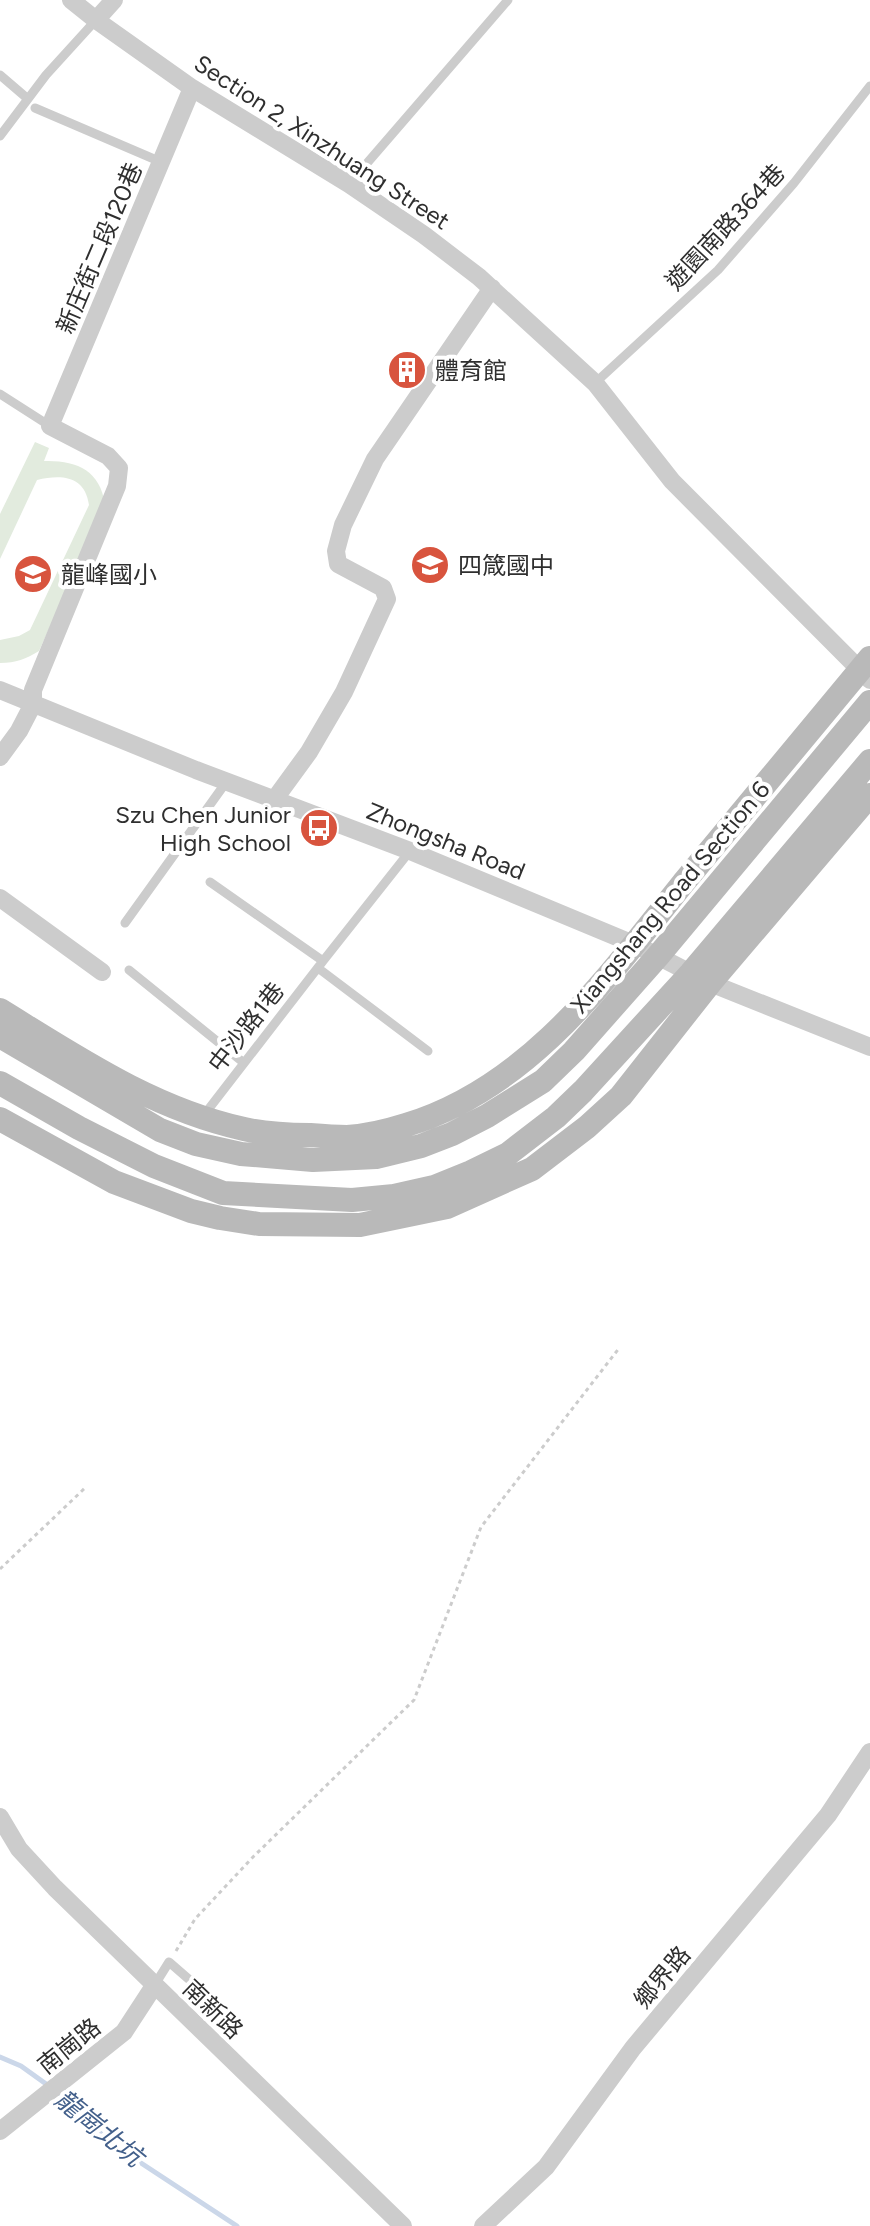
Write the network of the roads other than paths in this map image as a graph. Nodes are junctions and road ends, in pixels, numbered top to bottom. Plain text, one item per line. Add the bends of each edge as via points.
1 (71, 0) edge
2 (114, 0) edge
3 (508, 0) edge
4 (96, 20) junction
5 (0, 75) edge
6 (870, 86) edge
7 (192, 88) junction
8 (28, 99) junction
9 (35, 108) dead end
10 (0, 136) edge
11 (161, 162) junction
12 (349, 184) junction
13 (492, 288) junction
14 (595, 383) junction
15 (0, 394) edge
16 (50, 426) junction
17 (866, 669) edge
18 (0, 690) edge
19 (870, 702) edge
20 (33, 704) junction
21 (0, 757) edge
22 (870, 761) edge
23 (227, 781) junction
24 (870, 795) edge
25 (274, 800) junction
26 (410, 851) junction
27 (210, 882) dead end
28 (0, 898) edge
29 (125, 923) dead end
30 (636, 945) junction
31 (658, 956) junction
32 (320, 965) junction
33 (129, 970) dead end
34 (102, 972) dead end
35 (700, 978) junction
36 (0, 1010) edge
37 (0, 1036) edge
38 (870, 1047) edge
39 (428, 1051) dead end
40 (244, 1063) junction
41 (0, 1083) edge
42 (201, 1118) junction
43 (0, 1119) edge
44 (870, 1752) edge
45 (0, 1817) edge
46 (154, 1986) junction
47 (230, 2015) dead end
48 (0, 2131) edge
49 (403, 2226) edge
50 (483, 2226) edge

1 - 4 street, Section 2, Xinzhuang Street
2 - 4 street
3 - 12 lane
4 - 7 street, Section 2, Xinzhuang Street
4 - 8 lane
5 - 8 lane
6 - 14 lane, 遊園南路364巷 via 718,270
7 - 11 street, 新庄街二段120巷
7 - 12 street, Section 2, Xinzhuang Street
8 - 10 lane
9 - 11 lane
11 - 16 street, 新庄街二段120巷
12 - 13 street, Section 2, Xinzhuang Street
13 - 14 street, Section 2, Xinzhuang Street
13 - 25 street via 375,459 343,525 338,564 383,588 387,599 344,692
14 - 17 street, Section 2, Xinzhuang Street via 672,481
15 - 16 lane
16 - 20 street via 108,456 119,468 117,486 33,690
17 - 30 main road, Xiangshang Road Section 6
18 - 20 street, Zhongsha Road
19 - 31 main road, Xiangshang Road Section 6
20 - 21 street
20 - 23 street, Zhongsha Road
22 - 35 main road
23 - 25 street, Zhongsha Road
23 - 29 lane
24 - 35 main road
25 - 26 street, Zhongsha Road
26 - 30 street, Zhongsha Road
26 - 32 lane, 中沙路1巷
27 - 32 lane
28 - 34 street
30 - 31 street, Zhongsha Road
30 - 42 main road, Xiangshang Road Section 6 via 524,1062 442,1113 349,1137 269,1133
31 - 35 street, Zhongsha Road
31 - 37 main road, Xiangshang Road Section 6 via 543,1081 452,1134 376,1157 313,1160 196,1144 160,1130
32 - 39 lane
32 - 40 lane, 中沙路1巷
33 - 40 lane
35 - 38 street, Zhongsha Road
35 - 41 main road via 556,1117 508,1154 434,1187 394,1196 352,1200 223,1193 154,1166
35 - 43 main road via 621,1096 587,1127 532,1169 447,1207 406,1217 360,1225 259,1224 191,1211 114,1182
36 - 42 main road, Xiangshang Road Section 6 via 115,1080
40 - 42 lane, 中沙路1巷
44 - 50 street, 鄉界路 via 828,1815 633,2048 546,2167
45 - 46 street, 南新路 via 19,1849
46 - 47 lane via 169,1962
46 - 48 street, 南崗路 via 124,2032
46 - 49 street, 南新路

